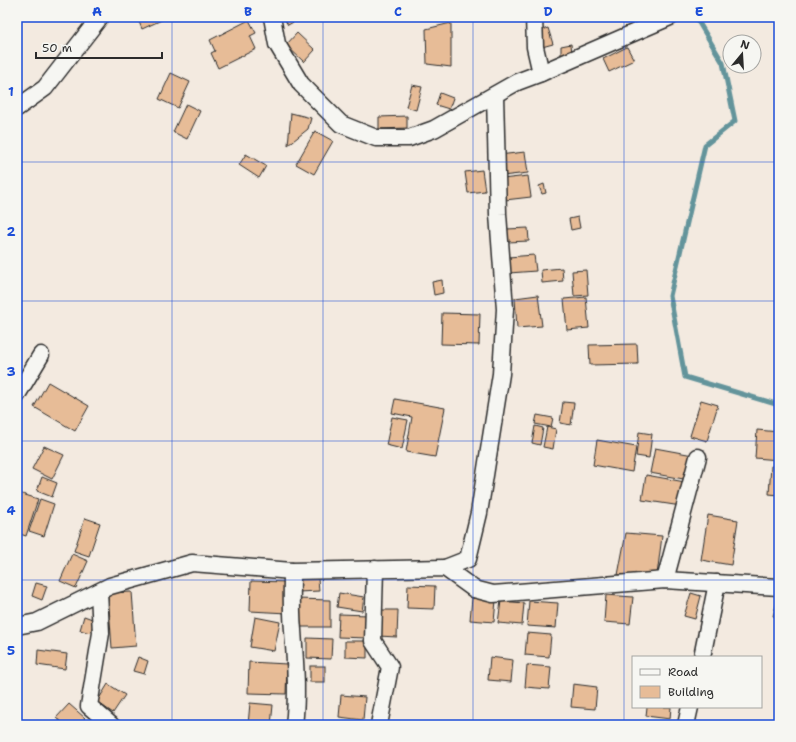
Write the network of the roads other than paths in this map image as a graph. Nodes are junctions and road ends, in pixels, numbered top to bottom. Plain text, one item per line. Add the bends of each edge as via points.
1 (100, 17) edge
2 (272, 17) edge
3 (534, 17) edge
4 (670, 17) edge
5 (542, 73) junction
6 (495, 95) junction
7 (17, 108) edge
8 (41, 355) dead end
9 (17, 395) edge
10 (698, 457) dead end
11 (445, 568) junction
12 (375, 569) junction
13 (292, 571) junction
14 (665, 580) junction
15 (717, 583) junction
16 (779, 587) edge
17 (99, 592) junction
18 (17, 626) edge
19 (702, 656) edge
20 (690, 708) edge
21 (111, 725) edge
22 (294, 725) edge
23 (379, 725) edge
24 (686, 725) edge

1 - 7 street via 45,88
2 - 6 street via 277,44 301,84 341,124 376,138 409,138 434,129
3 - 5 street via 535,47
4 - 5 street
5 - 6 street via 517,82
6 - 11 street via 498,214 505,309 501,374 479,513 468,559
8 - 9 street
10 - 14 street
11 - 12 street
11 - 14 street via 474,589 493,594
12 - 13 street
12 - 23 street via 373,641 390,667
13 - 17 street via 192,563 110,586
13 - 22 street via 297,695
14 - 15 street
15 - 16 street
15 - 19 street
17 - 18 street via 37,622
17 - 21 street via 101,633 89,706
20 - 24 street

